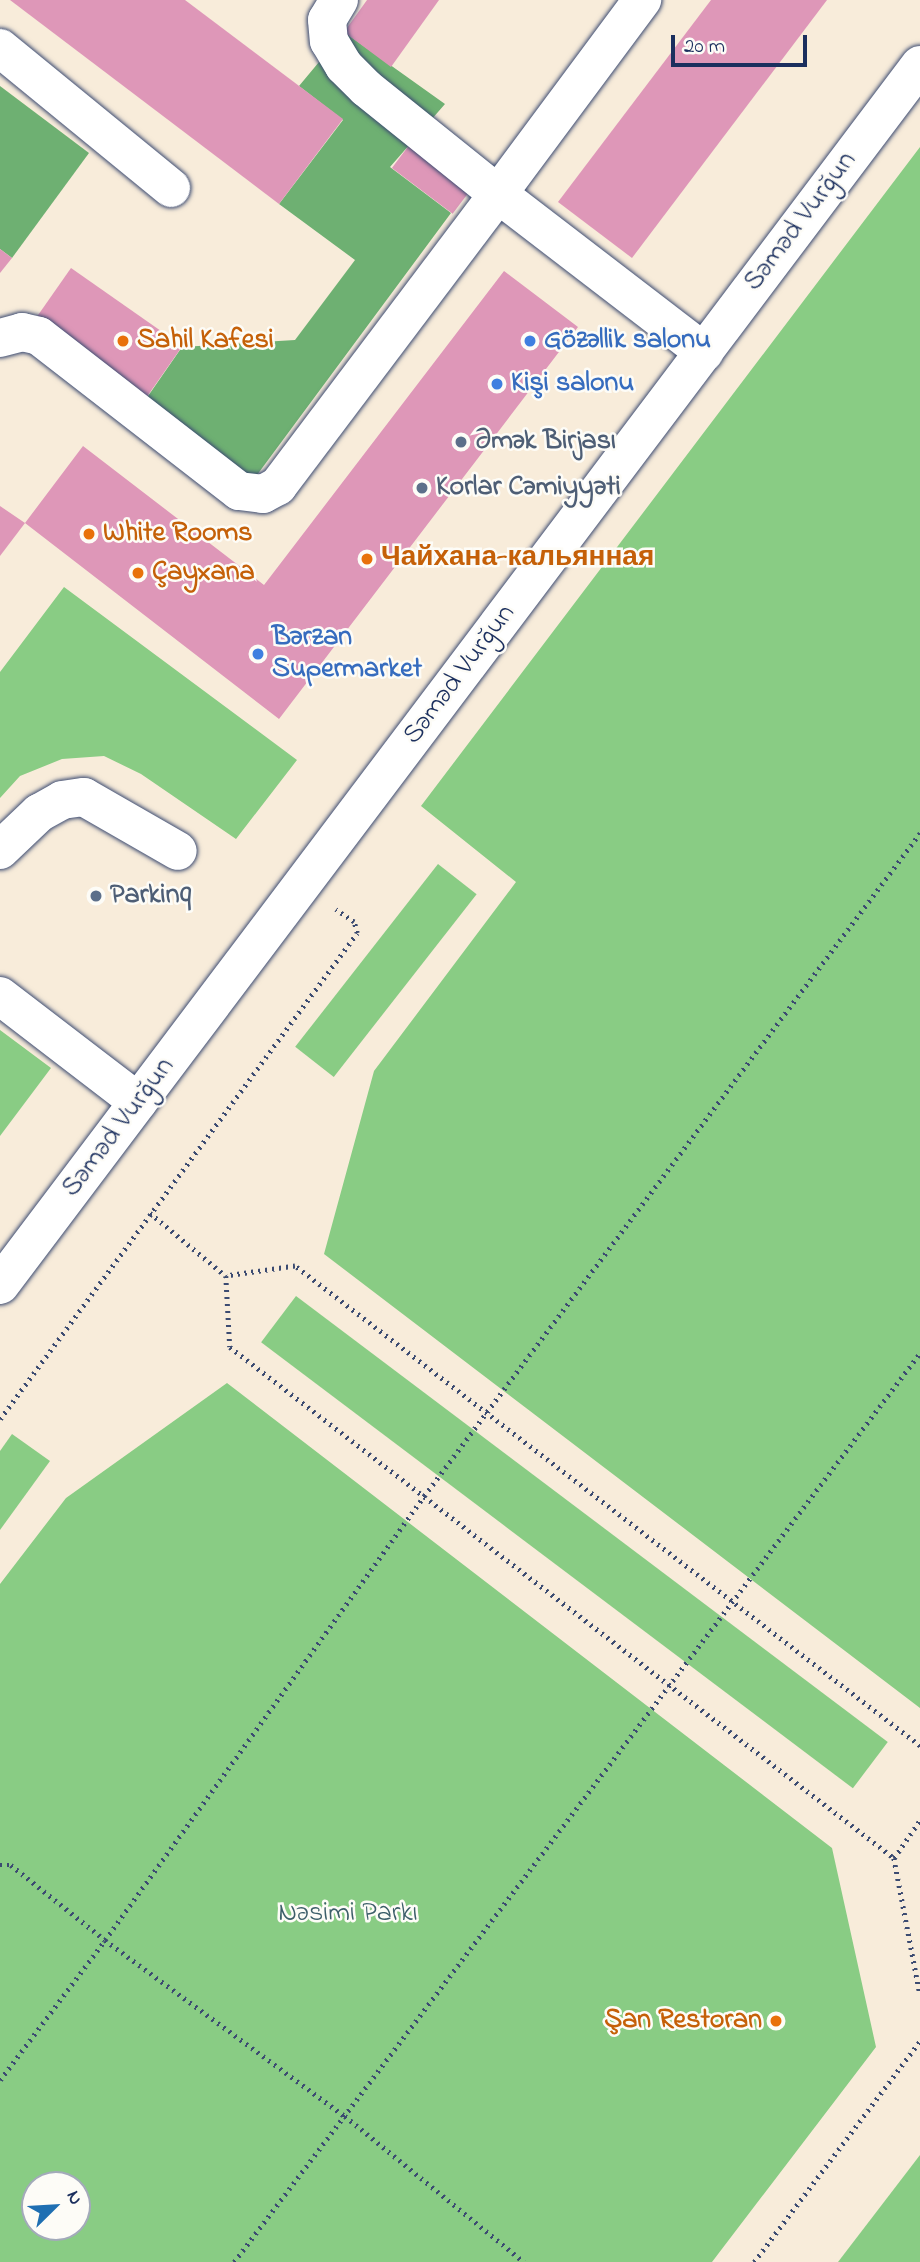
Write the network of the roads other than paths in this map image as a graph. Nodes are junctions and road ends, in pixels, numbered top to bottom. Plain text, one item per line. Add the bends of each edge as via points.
1 (339, 0) edge
2 (642, 0) edge
3 (0, 48) edge
4 (920, 65) edge
5 (171, 188) dead end
6 (498, 194) junction
7 (0, 338) edge
8 (704, 352) junction
9 (0, 850) edge
10 (178, 851) dead end
11 (0, 996) edge
12 (138, 1102) junction
13 (5, 1268) edge

1 - 6 main road via 327,20 329,41 344,66
2 - 6 main road
3 - 5 main road
4 - 8 main road, Səməd Vurğun
6 - 7 main road via 278,486 263,494 239,491 39,336 22,332
6 - 8 main road
8 - 12 main road, Səməd Vurğun
9 - 10 main road via 39,813 62,800 84,797
11 - 12 main road
12 - 13 main road, Səməd Vurğun

